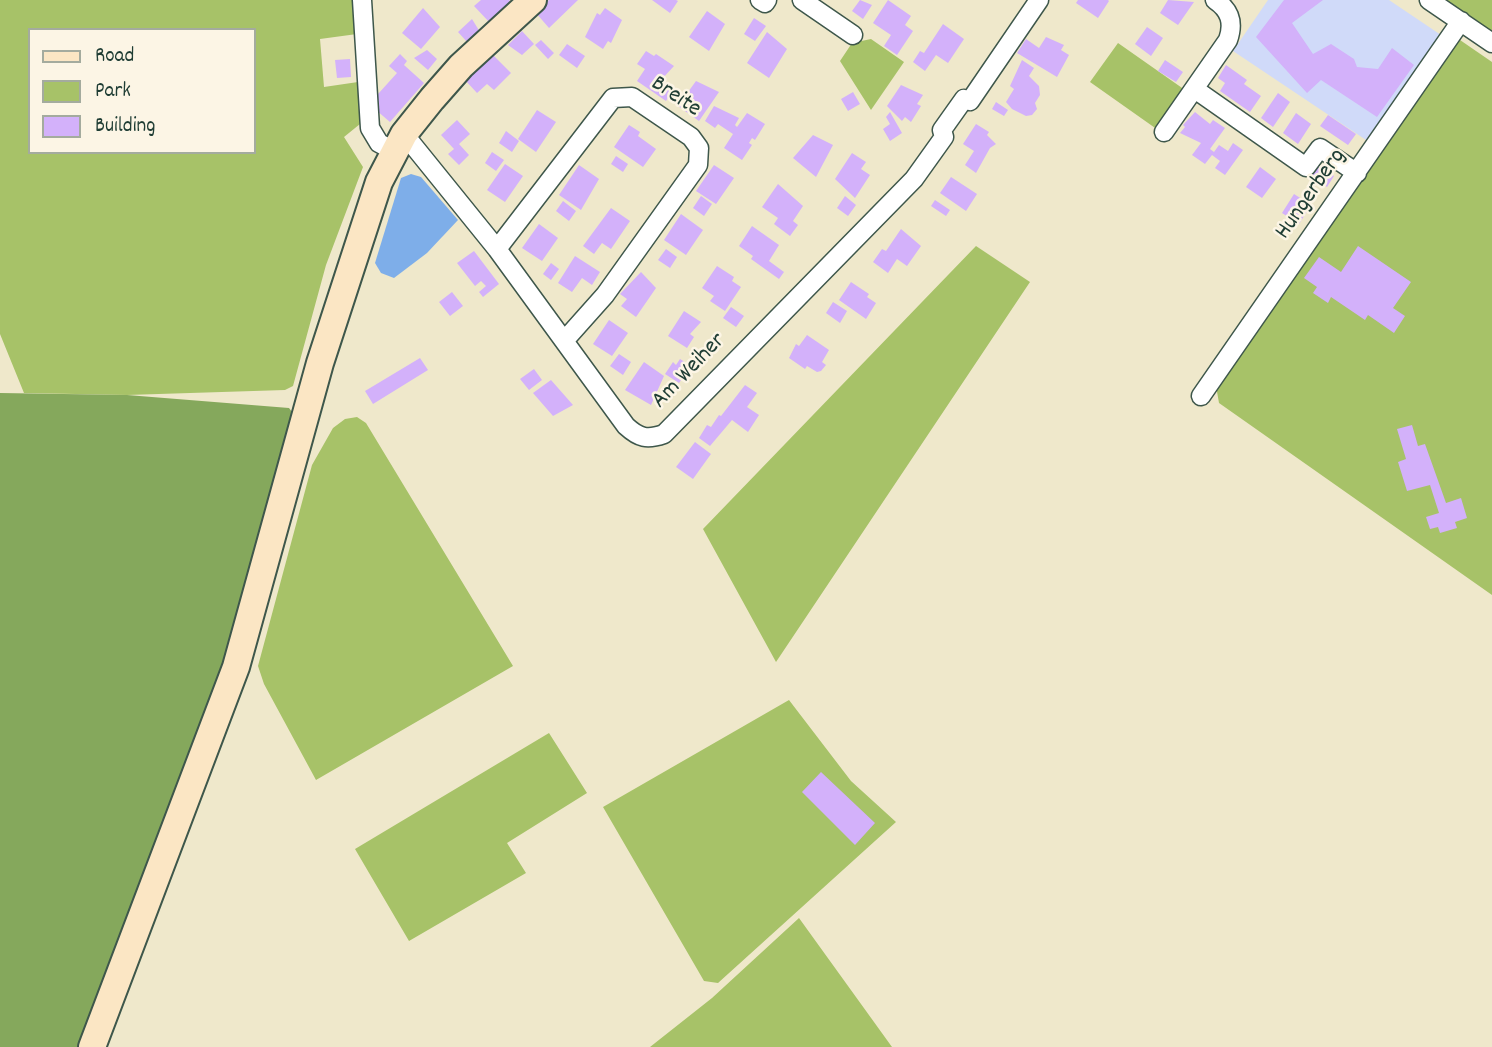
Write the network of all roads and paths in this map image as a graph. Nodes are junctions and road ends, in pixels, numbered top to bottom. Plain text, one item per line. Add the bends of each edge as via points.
1 (362, 0) edge
2 (533, 0) edge
3 (760, 0) edge
4 (767, 0) edge
5 (802, 0) edge
6 (1039, 0) edge
7 (1215, 0) edge
8 (1429, 0) edge
9 (1461, 22) junction
10 (853, 35) dead end
11 (1492, 43) edge
12 (1196, 90) junction
13 (1164, 132) dead end
14 (399, 142) junction
15 (1357, 173) junction
16 (497, 249) junction
17 (564, 341) junction
18 (1201, 396) dead end
19 (92, 1047) edge

1 - 14 street, Am Weiher via 370,128 379,143
2 - 14 main road via 461,66
3 - 4 street
5 - 10 street
6 - 17 street, Am Weiher via 970,101 964,99 942,130 944,137 914,179 664,433 650,439 637,436 626,426
7 - 12 street via 1227,11 1232,29
8 - 9 street
9 - 11 street
9 - 15 street, Hungerberg
12 - 13 street
12 - 15 street via 1306,167 1320,148
14 - 16 street, Am Weiher
14 - 19 main road via 367,214 312,389 236,667
15 - 18 street, Hungerberg
16 - 17 street, Am Weiher
16 - 17 street, Breite via 613,98 632,97 691,137 699,148 698,165 605,295

